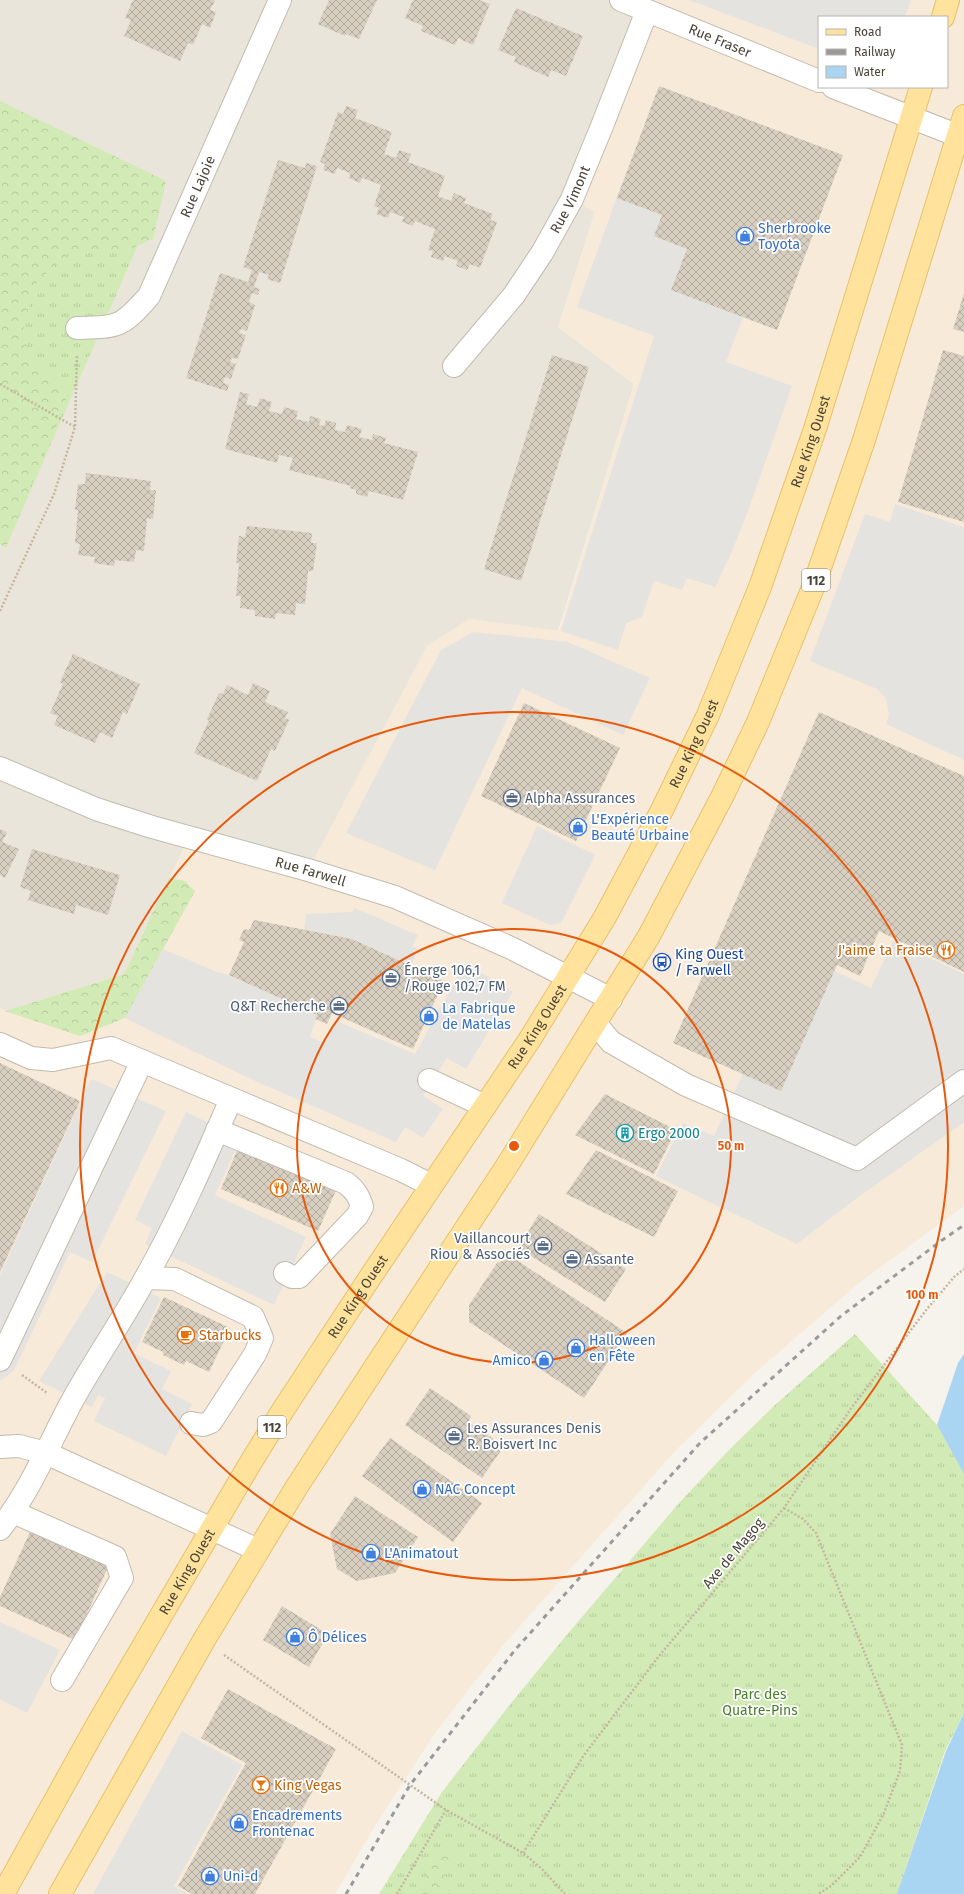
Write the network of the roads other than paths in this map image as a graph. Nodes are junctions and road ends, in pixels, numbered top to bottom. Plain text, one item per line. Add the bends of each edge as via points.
1 (280, 0) edge
2 (621, 0) edge
3 (948, 0) edge
4 (647, 11) junction
5 (943, 16) edge
6 (818, 81) edge
7 (836, 88) edge
8 (921, 88) edge
9 (911, 118) junction
10 (962, 130) edge
11 (77, 328) road end
12 (454, 366) dead end
13 (0, 768) edge
14 (568, 977) junction
15 (611, 999) junction
16 (596, 1024) junction
17 (0, 1044) edge
18 (142, 1061) junction
19 (429, 1080) dead end
20 (964, 1081) edge
21 (231, 1099) junction
22 (485, 1106) junction
23 (218, 1130) junction
24 (431, 1185) junction
25 (285, 1273) dead end
26 (146, 1278) junction
27 (0, 1360) edge
28 (191, 1423) dead end
29 (0, 1447) edge
30 (46, 1453) junction
31 (13, 1512) junction
32 (211, 1528) junction
33 (0, 1529) edge
34 (258, 1550) junction
35 (62, 1680) dead end
36 (3, 1894) edge
37 (60, 1894) edge

1 - 11 street, Rue Lajoie via 149,296 130,317 111,327
2 - 4 street, Rue Fraser
3 - 5 main road
4 - 6 street, Rue Fraser
4 - 12 street, Rue Vimont via 572,199 542,253 514,295
7 - 9 street
8 - 9 main road, Rue King Ouest / 112
9 - 10 street
9 - 14 main road, Rue King Ouest / 112 via 815,429 760,587 708,715 661,812 605,917
10 - 15 main road, 112 via 864,440 793,639 758,722 719,802 649,936
13 - 14 street, Rue Farwell via 96,809 395,897 511,948
14 - 15 street, Rue Farwell
14 - 22 main road, Rue King Ouest / 112
15 - 16 main road, 112
16 - 20 street via 610,1042 686,1085 857,1159
16 - 34 main road, 112 via 510,1161 306,1471
17 - 18 street via 31,1058 53,1060 110,1048
18 - 21 street
18 - 27 street
19 - 22 street
21 - 23 street
21 - 24 street
22 - 24 main road, Rue King Ouest / 112
23 - 25 street via 346,1183 354,1189 359,1198 362,1207 357,1216 299,1277 292,1278
23 - 26 street
24 - 32 main road, Rue King Ouest / 112 via 283,1410
26 - 28 street via 175,1279 253,1317 262,1338 255,1354 211,1422 203,1425
26 - 30 street via 71,1404
29 - 30 street via 19,1446
30 - 31 street
30 - 32 street
31 - 33 street
31 - 35 street via 115,1558 122,1578
32 - 34 street
32 - 36 main road, Rue King Ouest / 112
34 - 37 main road, 112

